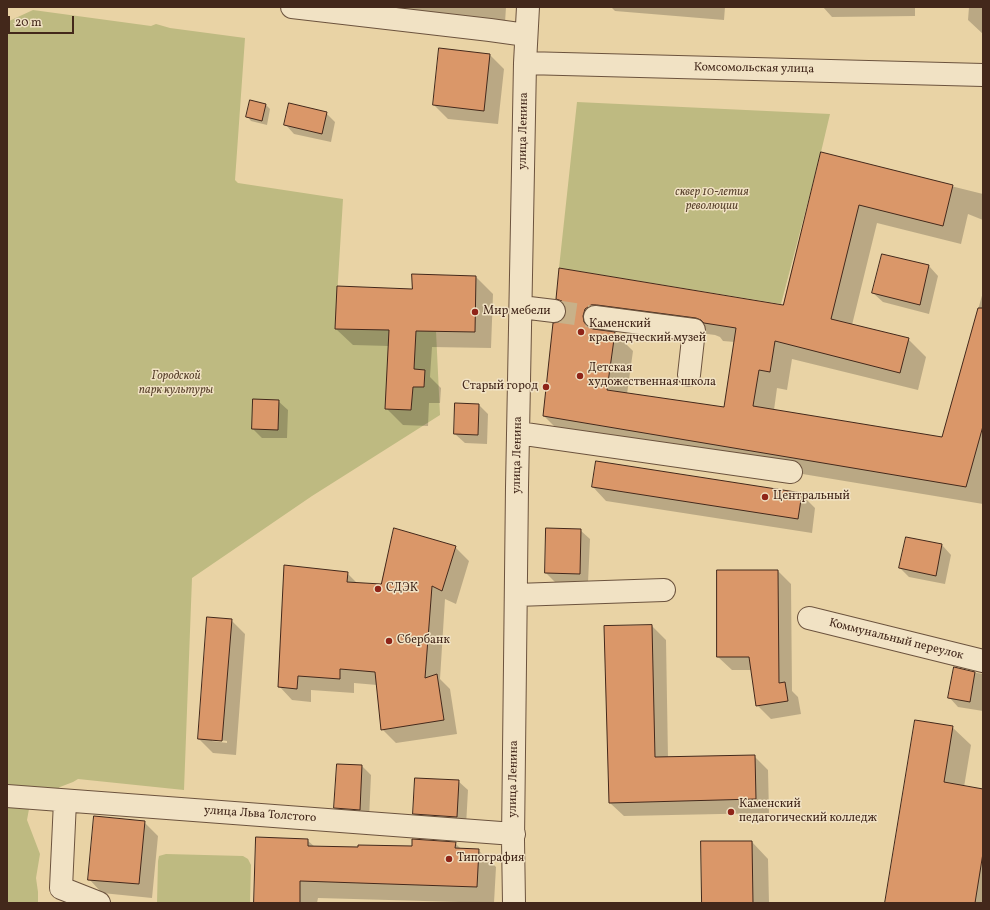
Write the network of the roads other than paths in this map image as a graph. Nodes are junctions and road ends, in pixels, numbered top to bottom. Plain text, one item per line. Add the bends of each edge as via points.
1 (292, 7) edge
2 (528, 7) edge
3 (526, 35) junction
4 (525, 64) junction
5 (983, 75) edge
6 (520, 307) junction
7 (554, 311) tunnel mouth
8 (595, 317) tunnel mouth
9 (689, 375) dead end
10 (518, 433) junction
11 (791, 472) dead end
12 (664, 590) dead end
13 (516, 595) junction
14 (809, 618) dead end
15 (983, 661) edge
16 (7, 796) edge
17 (65, 801) junction
18 (514, 834) junction
19 (99, 903) edge
20 (514, 903) edge

1 - 3 street
2 - 3 street, улица Ленина
3 - 4 street, улица Ленина
4 - 5 street, Комсомольская улица
4 - 6 street, улица Ленина
6 - 7 street
6 - 10 street, улица Ленина
8 - 9 street via 694,330
10 - 11 street
10 - 13 street, улица Ленина
12 - 13 street
13 - 18 street, улица Ленина
14 - 15 street, Коммунальный переулок
16 - 17 street, улица Льва Толстого
17 - 18 street, улица Льва Толстого
17 - 19 street via 60,888
18 - 20 street, улица Ленина

